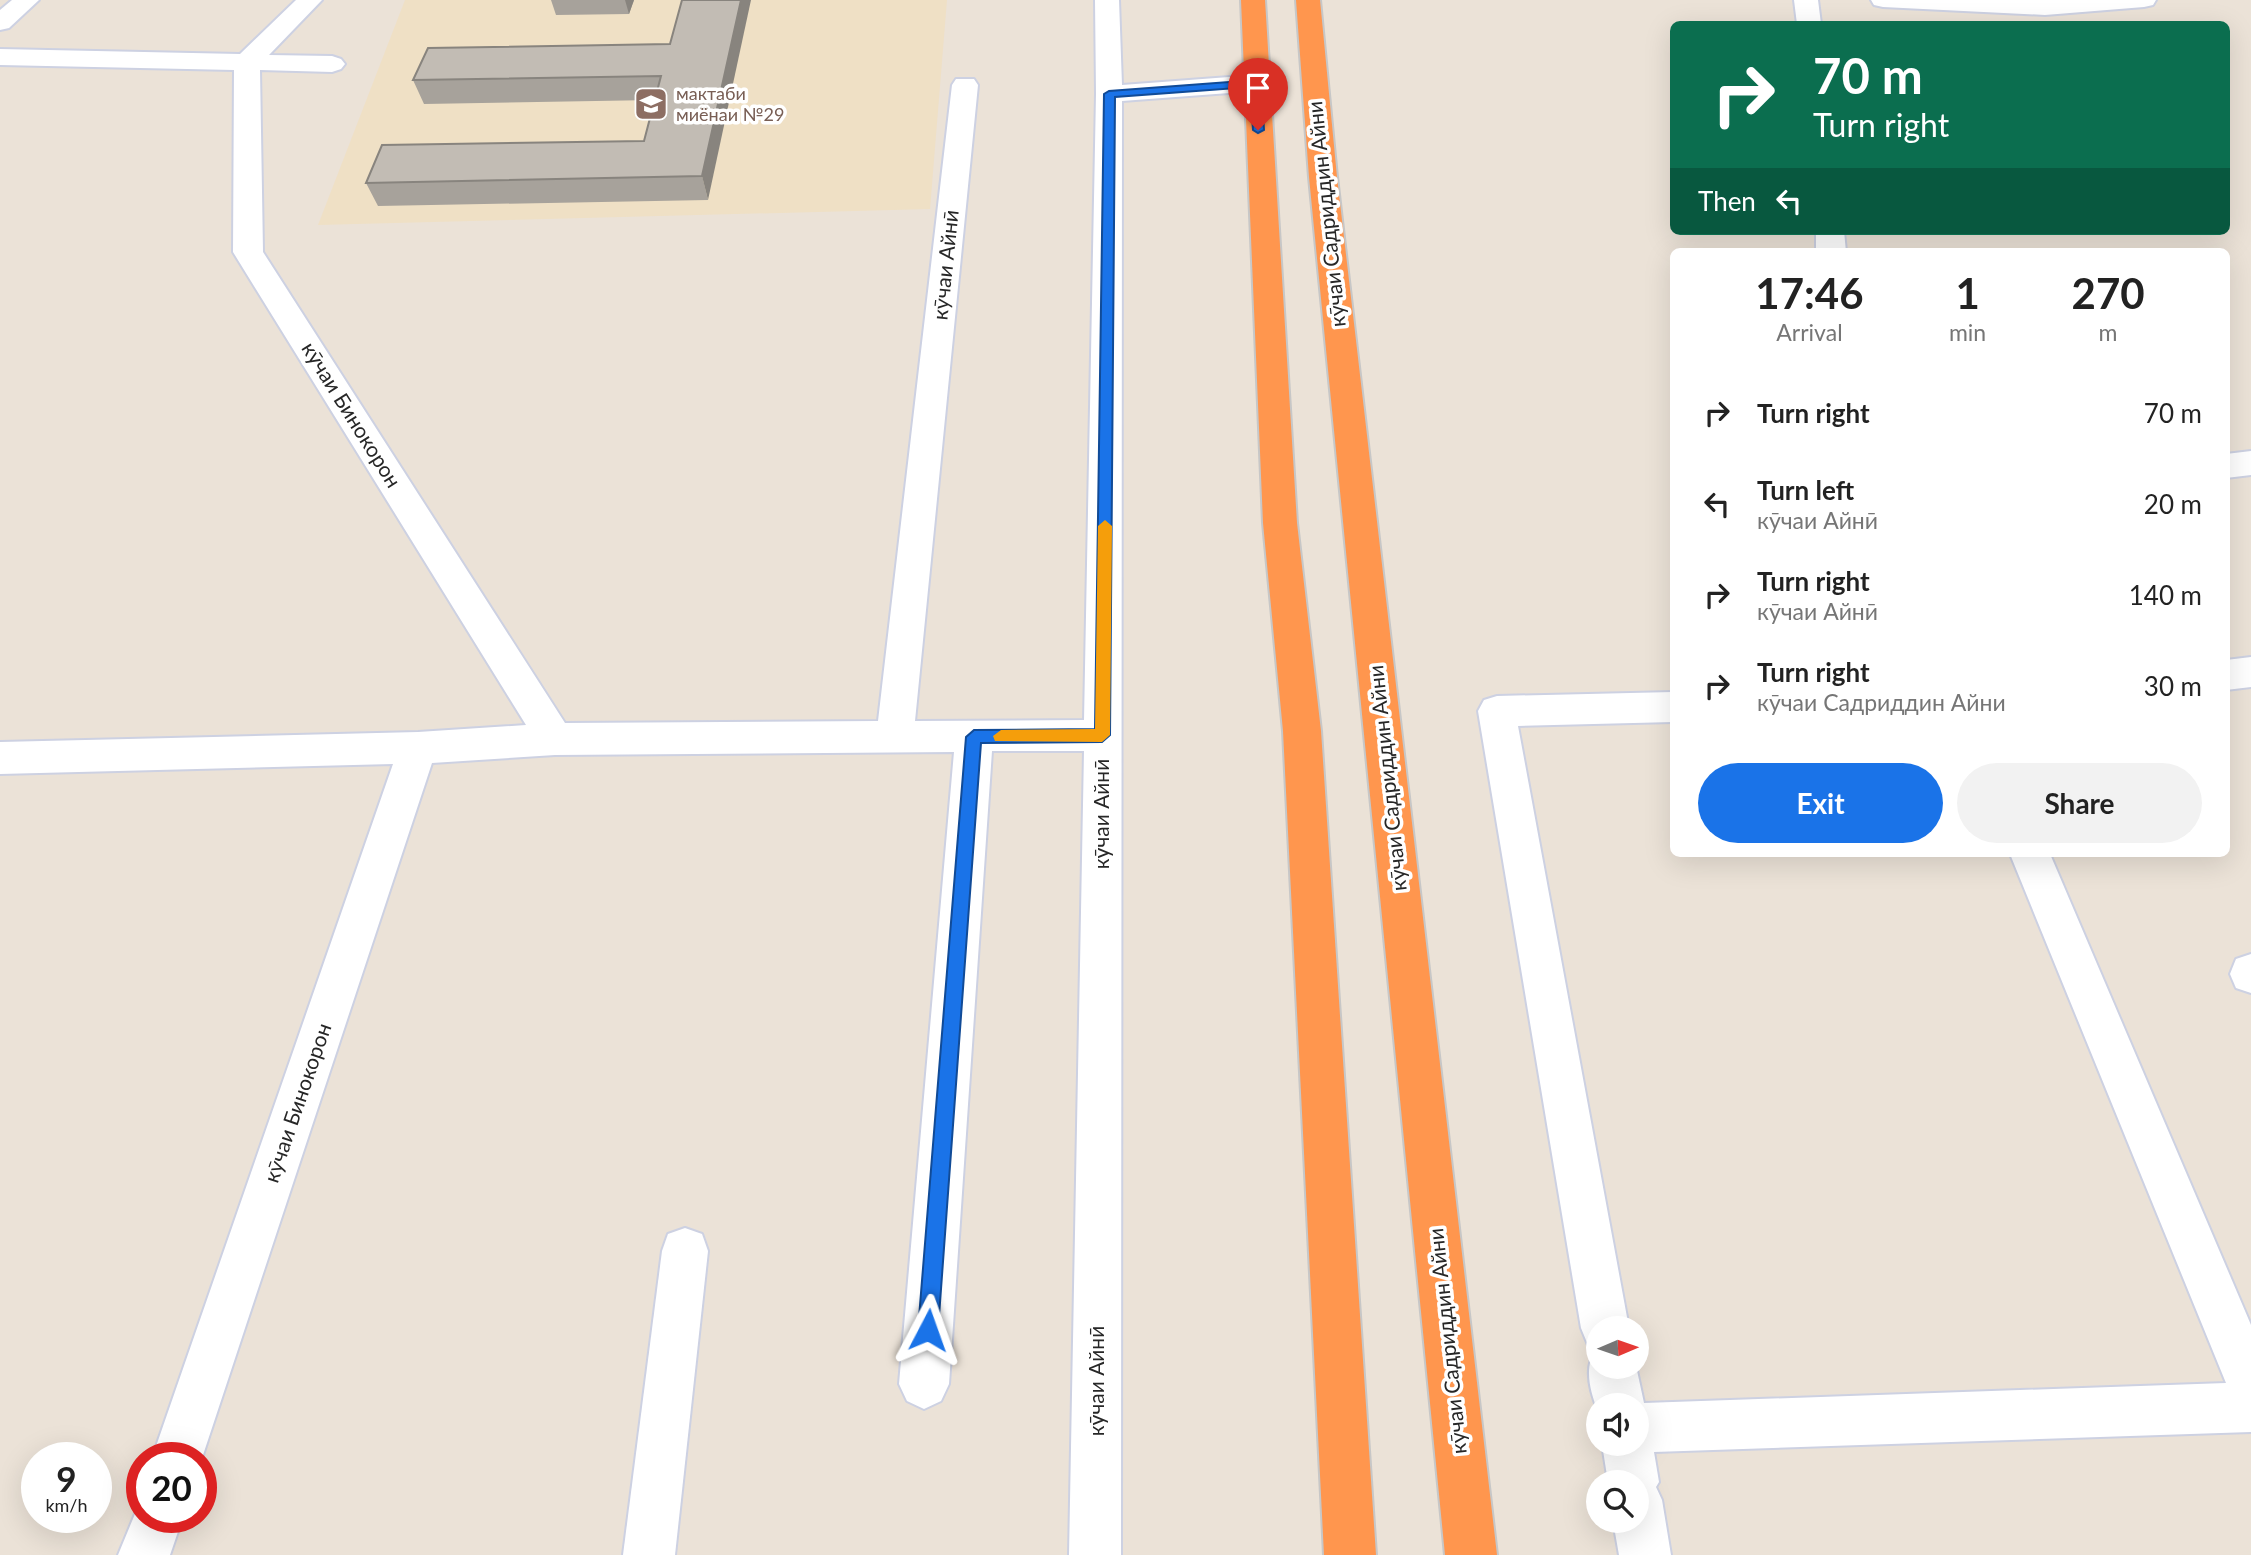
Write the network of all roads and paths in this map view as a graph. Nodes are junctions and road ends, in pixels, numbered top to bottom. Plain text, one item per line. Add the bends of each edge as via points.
1 (27, 0) edge
2 (310, 0) edge
3 (1107, 0) edge
4 (1252, 0) edge
5 (1308, 0) edge
6 (1806, 0) edge
7 (1884, 0) edge
8 (2144, 0) edge
9 (1810, 21) edge
10 (0, 23) edge
11 (0, 57) edge
12 (247, 62) junction
13 (332, 64) dead end
14 (1256, 83) junction
15 (965, 85) dead end
16 (1109, 94) junction
17 (2251, 463) edge
18 (2230, 466) edge
19 (2251, 672) edge
20 (2230, 675) edge
21 (1670, 707) edge
22 (1102, 735) junction
23 (895, 737) junction
24 (974, 737) junction
25 (555, 738) junction
26 (418, 748) junction
27 (0, 757) edge
28 (2030, 857) edge
29 (685, 1251) dead end
30 (1603, 1316) edge
31 (2251, 1383) edge
32 (924, 1384) dead end
33 (2251, 1407) edge
34 (1649, 1428) edge
35 (182, 1442) edge
36 (152, 1533) edge
37 (1641, 1533) edge
38 (144, 1555) edge
39 (649, 1555) edge
40 (1095, 1555) edge
41 (1350, 1555) edge
42 (1471, 1555) edge
43 (1645, 1555) edge

1 - 10 street
2 - 12 street
3 - 16 street, кӯчаи Айнӣ
4 - 14 highway
5 - 42 highway, кӯчаи Садриддин Айни via 1323,177
6 - 9 street
7 - 8 street via 2045,8
11 - 12 street
12 - 13 street
12 - 25 street, кӯчаи Бинокорон via 248,252
14 - 16 street
14 - 41 highway via 1280,523 1302,731
15 - 23 street, кӯчаи Айнӣ
16 - 22 street, кӯчаи Айнӣ
17 - 18 street
19 - 20 street
21 - 30 street via 1497,711
22 - 24 street
22 - 40 street, кӯчаи Айнӣ
23 - 24 street
23 - 25 street
24 - 32 street
25 - 26 street
26 - 27 street
26 - 35 street, кӯчаи Бинокорон
28 - 31 street
29 - 39 street
33 - 34 street
36 - 38 street
37 - 43 street

